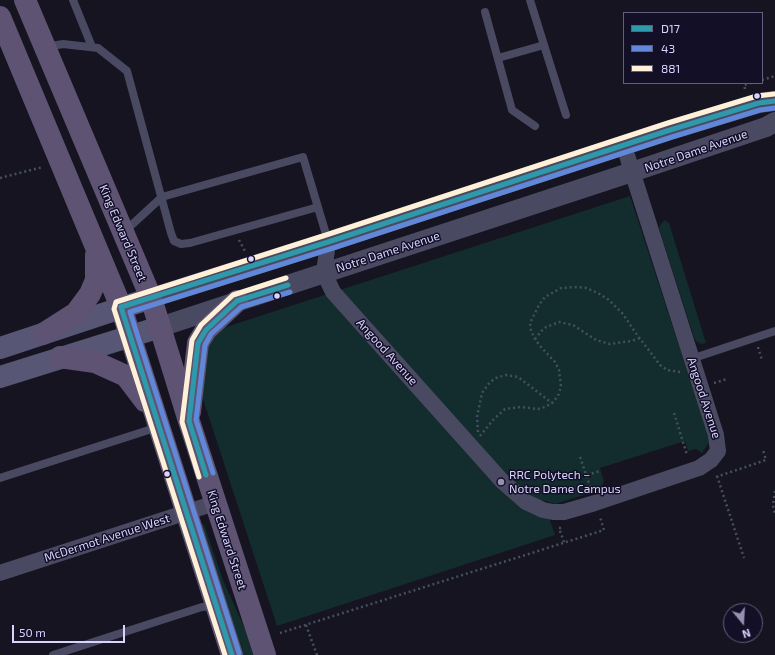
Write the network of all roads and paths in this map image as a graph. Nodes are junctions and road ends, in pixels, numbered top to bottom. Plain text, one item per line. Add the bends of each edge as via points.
1 (25, 0) edge
2 (73, 0) edge
3 (530, 0) edge
4 (485, 12) dead end
5 (0, 17) edge
6 (544, 44) junction
7 (45, 47) junction
8 (92, 47) junction
9 (498, 58) junction
10 (775, 76) edge
11 (763, 80) edge
12 (775, 101) edge
13 (566, 115) dead end
14 (775, 122) edge
15 (535, 126) dead end
16 (624, 146) junction
17 (43, 167) dead end
18 (544, 172) junction
19 (632, 172) junction
20 (0, 178) edge
21 (162, 197) junction
22 (552, 199) junction
23 (318, 207) junction
24 (234, 230) junction
25 (123, 233) junction
26 (328, 242) junction
27 (96, 250) junction
28 (246, 255) dead end
29 (324, 273) junction
30 (151, 298) junction
31 (237, 302) junction
32 (121, 307) junction
33 (160, 327) junction
34 (775, 331) edge
35 (43, 334) junction
36 (131, 336) junction
37 (640, 338) junction
38 (535, 339) junction
39 (0, 348) edge
40 (60, 358) junction
41 (693, 365) junction
42 (0, 377) edge
43 (552, 403) junction
44 (674, 413) dead end
45 (189, 421) junction
46 (158, 422) junction
47 (691, 454) dead end
48 (580, 457) dead end
49 (600, 471) dead end
50 (587, 475) junction
51 (717, 476) dead end
52 (0, 478) edge
53 (775, 491) edge
54 (592, 493) dead end
55 (215, 503) junction
56 (774, 505) edge
57 (186, 512) junction
58 (599, 515) dead end
59 (775, 515) edge
60 (744, 558) dead end
61 (0, 573) edge
62 (216, 606) junction
63 (306, 625) junction
64 (280, 633) dead end
65 (54, 655) edge
66 (232, 655) edge
67 (265, 655) edge
68 (317, 655) edge

1 - 7 main road, King Edward Street
2 - 8 lane
3 - 6 lane
4 - 9 lane
5 - 27 main road
6 - 9 lane
6 - 13 lane
7 - 8 lane via 63,44
7 - 25 main road, King Edward Street
8 - 21 lane via 98,48 128,71
9 - 15 lane via 512,110
10 - 11 path
12 - 16 street via 759,102
14 - 19 street, Notre Dame Avenue
16 - 18 street
16 - 19 street, Angood Avenue
17 - 20 path
18 - 22 street
18 - 26 street
19 - 22 street, Notre Dame Avenue
19 - 41 street, Angood Avenue
21 - 23 lane via 303,157
21 - 24 lane via 174,241 181,244 190,243
21 - 25 lane
22 - 29 street, Notre Dame Avenue
23 - 24 lane
23 - 26 lane
24 - 28 path
25 - 30 main road, King Edward Street
26 - 29 street
26 - 30 street
27 - 32 main road
27 - 35 main road via 96,280 90,294 76,313
29 - 31 street, Notre Dame Avenue
29 - 41 street, Angood Avenue via 333,292 502,481 526,502 544,510 574,510 699,468 711,460 718,451 718,444
30 - 32 main road
30 - 33 main road, King Edward Street
31 - 33 street, Notre Dame Avenue
31 - 45 main road via 206,330 198,343
32 - 35 main road
32 - 36 main road
33 - 36 main road, Notre Dame Avenue
33 - 45 main road, King Edward Street
34 - 41 lane
35 - 39 main road
36 - 40 main road, Notre Dame Avenue
36 - 46 main road
37 - 38 path via 610,344 596,340 573,325 559,322 544,328
37 - 38 path via 609,300 598,293 578,287 554,291 538,305 530,323
37 - 41 path via 660,365 667,370 683,372
38 - 43 path via 559,370 561,387
40 - 42 main road, Notre Dame Avenue
40 - 46 main road via 96,362 126,376
43 - 43 path via 538,409 505,409 478,439 477,417 482,392 496,378 506,375 518,377
44 - 47 path via 687,455
45 - 55 main road, King Edward Street
46 - 52 lane
46 - 57 main road
48 - 50 path
49 - 50 path
50 - 54 path
51 - 60 path
53 - 56 path
55 - 57 street, McDermot Avenue West
55 - 67 main road, King Edward Street
56 - 59 path
57 - 61 street, McDermot Avenue West
57 - 62 main road
58 - 63 path via 604,530
62 - 65 lane via 202,607
62 - 66 main road
63 - 64 path
63 - 68 path

